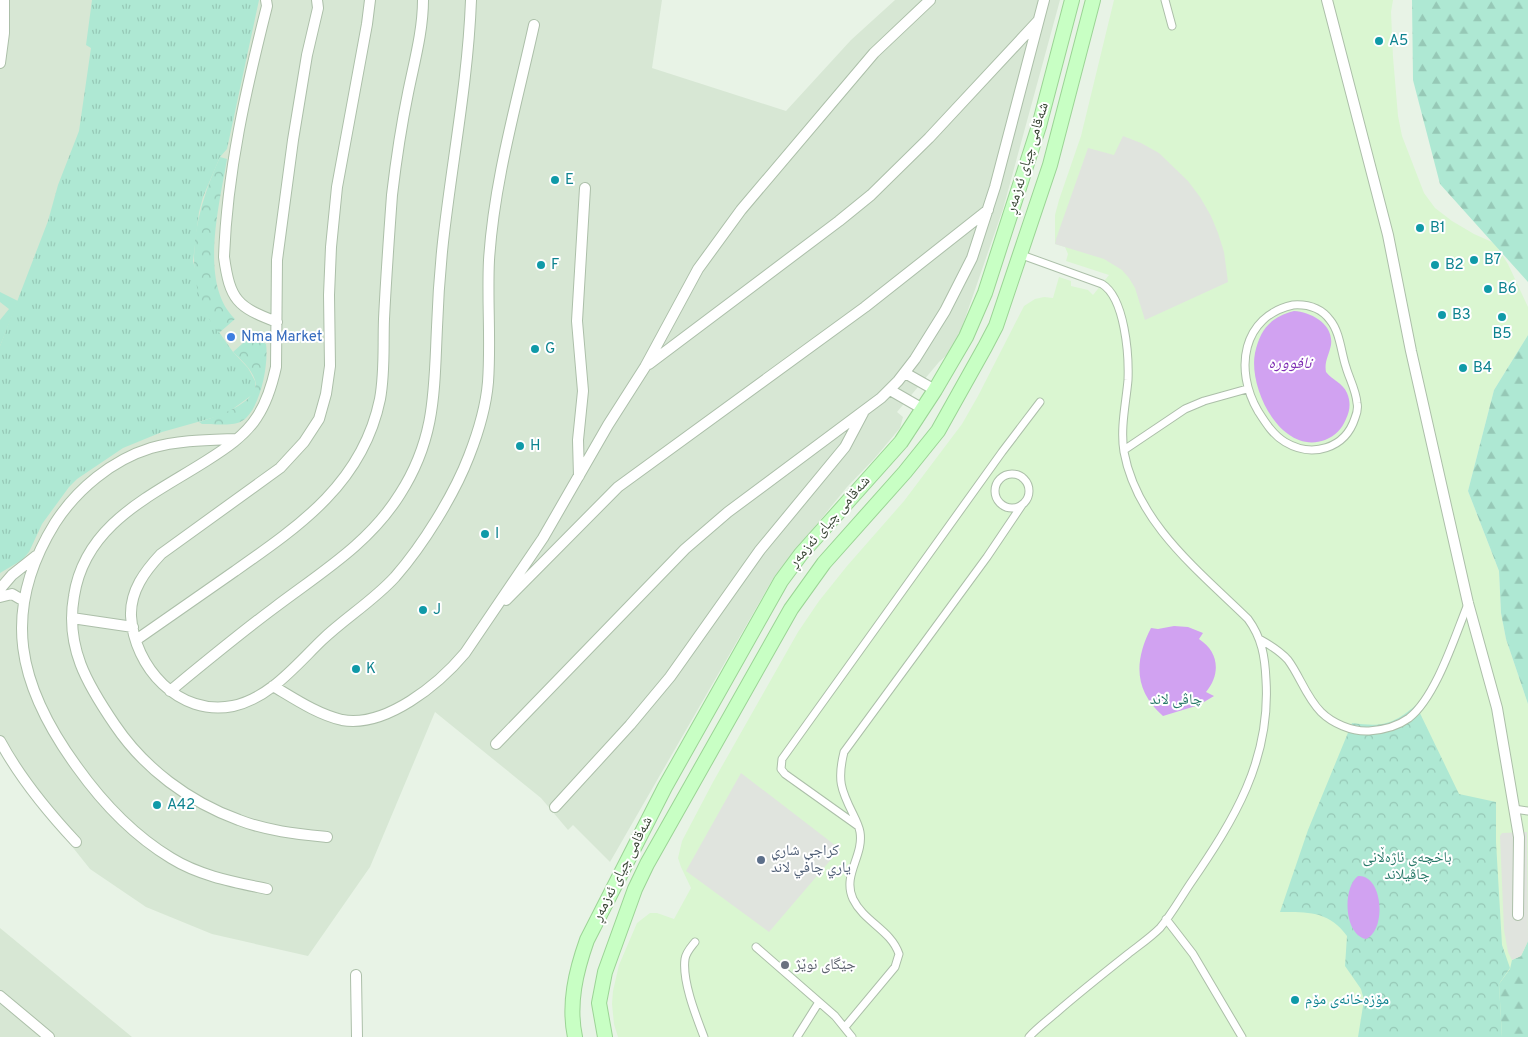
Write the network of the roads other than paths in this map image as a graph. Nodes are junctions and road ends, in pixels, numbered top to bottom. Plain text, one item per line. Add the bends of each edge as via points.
1 (370, 0) edge
2 (423, 0) edge
3 (471, 0) edge
4 (930, 0) edge
5 (1044, 0) edge
6 (1072, 0) edge
7 (1093, 0) edge
8 (1165, 0) edge
9 (1327, 0) edge
10 (268, 2) edge
11 (319, 3) edge
12 (3, 4) edge
13 (1039, 21) junction
14 (534, 25) dead end
15 (1172, 26) dead end
16 (0, 63) edge
17 (586, 188) dead end
18 (988, 210) junction
19 (1019, 254) junction
20 (277, 322) junction
21 (644, 367) junction
22 (905, 373) junction
23 (1248, 389) junction
24 (890, 390) junction
25 (935, 390) junction
26 (1040, 402) dead end
27 (923, 409) junction
28 (864, 412) junction
29 (237, 439) junction
30 (1124, 450) junction
31 (579, 477) junction
32 (1022, 505) junction
33 (38, 554) junction
34 (0, 589) edge
35 (0, 597) edge
36 (24, 601) junction
37 (1468, 603) junction
38 (492, 615) junction
39 (72, 618) junction
40 (133, 626) junction
41 (136, 640) junction
42 (1260, 640) junction
43 (273, 686) junction
44 (170, 691) junction
45 (0, 741) edge
46 (496, 744) dead end
47 (556, 807) dead end
48 (1514, 809) junction
49 (1528, 811) edge
50 (859, 826) junction
51 (327, 837) dead end
52 (76, 842) dead end
53 (267, 889) dead end
54 (1518, 915) dead end
55 (1166, 920) junction
56 (696, 942) dead end
57 (756, 946) dead end
58 (356, 975) dead end
59 (0, 996) edge
60 (819, 1002) junction
61 (845, 1027) junction
62 (49, 1037) edge
63 (357, 1037) edge
64 (575, 1037) edge
65 (605, 1037) edge
66 (704, 1037) edge
67 (797, 1037) edge
68 (852, 1037) edge
69 (1029, 1037) edge
70 (1242, 1037) edge

1 - 40 street via 337,187 329,295 330,366 319,419 304,442 280,468 161,554 149,567 136,591 131,617
2 - 41 street via 394,183 386,277 383,378 368,438 345,476 315,511 285,536
3 - 44 street via 443,243 434,397 425,442 414,468 400,495 358,545 234,638
4 - 21 street via 874,52 742,210 698,269
5 - 13 street
6 - 25 main road, شەقامی چیای ئەزمەڕ via 1034,143 986,292 966,337
7 - 19 main road, شەقامی چیای ئەزمەڕ via 1050,165
8 - 15 street
9 - 37 street via 1388,235 1410,351
10 - 20 street via 237,142 226,217 224,257 235,297 243,307
11 - 20 street via 307,55 283,208 277,260
12 - 16 street
13 - 18 street
13 - 21 street via 929,138 871,194 840,221
14 - 43 street via 493,226 489,260 488,382 469,456 441,511 394,578
17 - 31 street via 577,322 583,391 578,440
18 - 22 street via 965,274
18 - 38 street via 865,307 618,487
19 - 30 street via 1102,284 1112,293 1124,329 1128,368
19 - 65 main road, شەقامی چیای ئەزمەڕ via 996,326 938,431 800,595 647,864 605,972 599,1003
20 - 29 street via 276,367 272,383 257,417
21 - 31 street
22 - 24 street
22 - 25 street
23 - 23 street via 1274,433 1302,449 1316,450 1338,443 1356,416 1357,402 1334,326 1320,311 1307,305 1277,310 1258,324 1245,360
23 - 30 street via 1185,409
24 - 27 street
24 - 28 street
25 - 27 main road, شەقامی چیای ئەزمەڕ
26 - 50 street via 784,756 783,772
27 - 64 main road, شەقامی چیای ئەزمەڕ via 901,442 801,554 781,581 737,656 587,940 579,961 573,996
28 - 46 street via 743,500 685,549
28 - 47 street via 845,447 768,540 670,677
29 - 33 street via 168,444 119,463 89,483 76,497 60,515
29 - 39 street via 123,514 101,536 91,548 76,581
30 - 42 street via 1136,489 1153,520 1176,549 1248,620
31 - 38 street
32 - 32 street via 1029,491 1026,481 1017,475 1006,475 996,488 998,499 1001,504 1012,508
32 - 50 street via 844,752 839,772 841,788
33 - 34 street
33 - 36 street
35 - 36 street via 12,594
36 - 53 street via 22,650 32,692 52,731 93,788 127,825 171,859 219,879
37 - 42 street via 1439,673 1420,706 1402,722 1380,729 1359,730 1328,718 1317,707 1288,661
37 - 48 street via 1497,708
38 - 43 street via 466,653 434,685 396,709 366,720 343,720 325,715
39 - 40 street
39 - 51 street via 73,638 88,684 123,737 164,777 187,794 239,820
40 - 41 street
41 - 44 street via 149,670
42 - 55 street via 1266,673 1267,714 1255,770 1218,843
43 - 44 street via 245,702 222,707 192,702
45 - 52 street via 37,798
48 - 49 street
48 - 54 street via 1519,837
50 - 61 street via 860,838 850,876 850,891 859,909 887,934 899,954 895,967
55 - 69 street via 1150,937
55 - 70 street via 1193,954
56 - 66 street via 688,951 685,963 690,996
57 - 60 street
58 - 63 street
59 - 62 street
60 - 61 street
60 - 67 street
61 - 68 street

